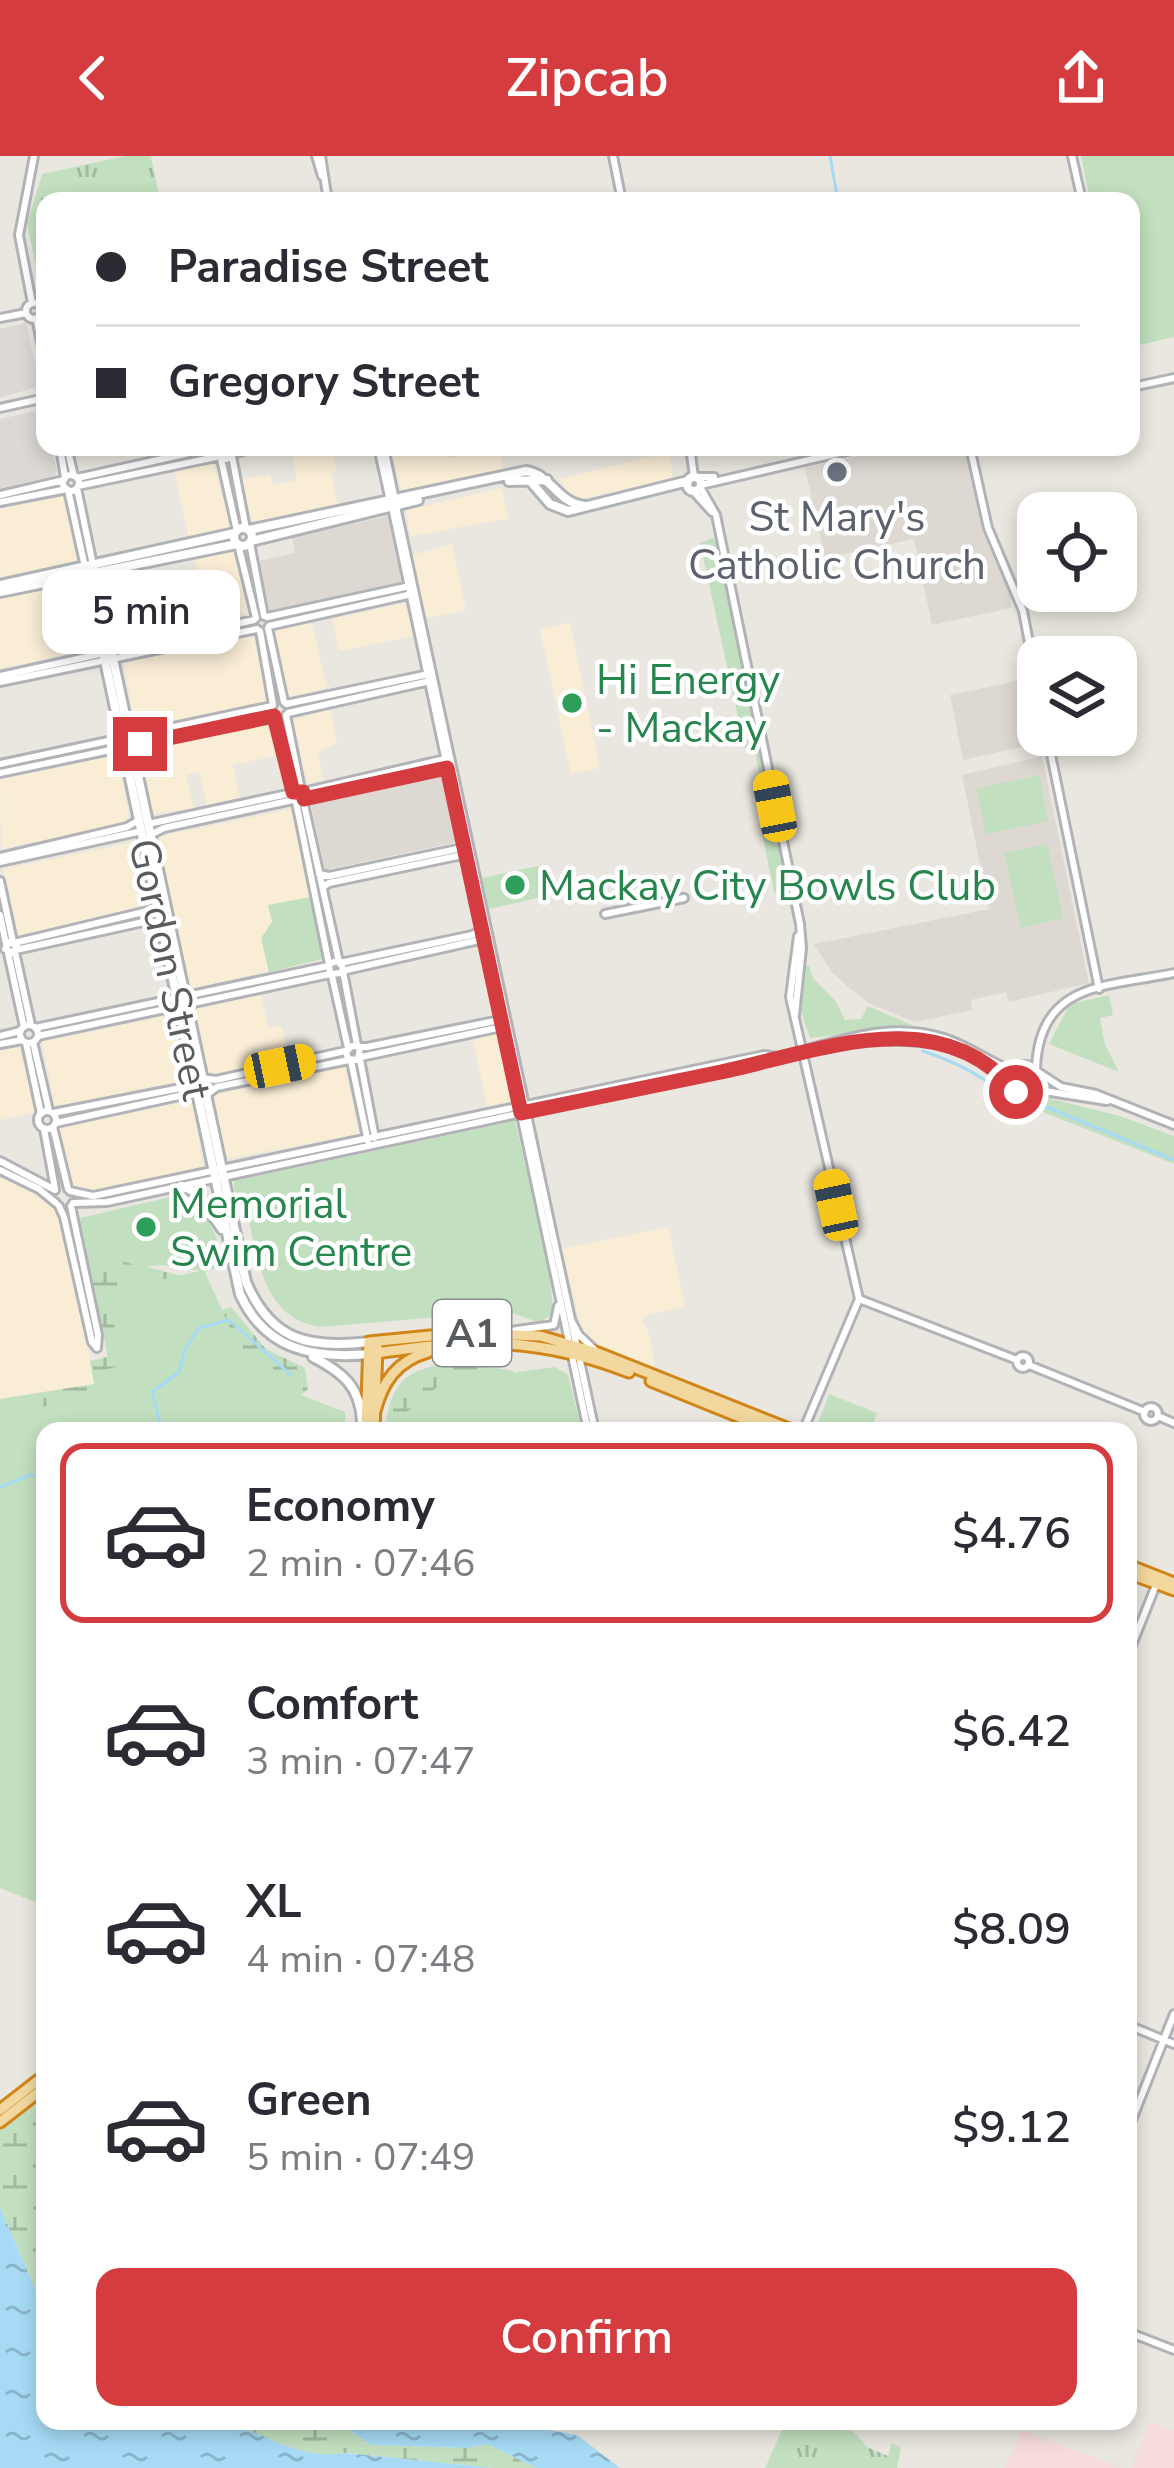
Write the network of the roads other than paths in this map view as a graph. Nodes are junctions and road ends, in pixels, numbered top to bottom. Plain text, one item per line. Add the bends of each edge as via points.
1 (34, 156) edge
2 (318, 156) edge
3 (613, 156) edge
4 (1072, 156) edge
5 (326, 192) edge
6 (620, 192) edge
7 (1080, 192) edge
8 (36, 293) edge
9 (36, 310) edge
10 (0, 318) edge
11 (1174, 378) edge
12 (1140, 387) edge
13 (36, 400) edge
14 (0, 408) edge
15 (65, 456) edge
16 (180, 456) edge
17 (224, 456) edge
18 (233, 456) edge
19 (383, 456) edge
20 (691, 456) edge
21 (825, 456) edge
22 (972, 456) edge
23 (220, 458) junction
24 (508, 478) junction
25 (526, 479) junction
26 (548, 482) junction
27 (71, 483) junction
28 (693, 483) junction
29 (0, 498) edge
30 (393, 503) junction
31 (585, 506) junction
32 (558, 508) junction
33 (243, 537) junction
34 (89, 570) junction
35 (0, 589) edge
36 (412, 590) junction
37 (262, 623) junction
38 (1028, 636) edge
39 (108, 656) junction
40 (430, 677) junction
41 (0, 679) edge
42 (273, 705) junction
43 (286, 709) junction
44 (275, 717) junction
45 (204, 726) junction
46 (126, 742) junction
47 (1051, 756) edge
48 (449, 763) junction
49 (0, 768) edge
50 (298, 796) junction
51 (145, 828) junction
52 (467, 850) junction
53 (455, 853) junction
54 (0, 860) edge
55 (319, 874) junction
56 (0, 881) edge
57 (322, 889) junction
58 (684, 898) dead end
59 (158, 908) junction
60 (605, 914) dead end
61 (0, 915) edge
62 (147, 917) junction
63 (161, 923) junction
64 (481, 936) junction
65 (9, 948) edge
66 (335, 969) junction
67 (1174, 973) edge
68 (1096, 990) junction
69 (182, 1001) junction
70 (496, 1024) junction
71 (29, 1034) junction
72 (923, 1037) junction
73 (0, 1040) edge
74 (347, 1049) junction
75 (803, 1051) junction
76 (1036, 1051) junction
77 (357, 1055) junction
78 (1019, 1066) junction
79 (281, 1070) junction
80 (1037, 1071) junction
81 (248, 1077) junction
82 (200, 1084) junction
83 (1011, 1087) junction
84 (1035, 1091) junction
85 (1111, 1101) junction
86 (523, 1109) junction
87 (48, 1113) junction
88 (1174, 1125) edge
89 (51, 1126) junction
90 (372, 1141) junction
91 (0, 1166) edge
92 (219, 1174) junction
93 (181, 1186) junction
94 (55, 1189) junction
95 (69, 1190) junction
96 (114, 1200) junction
97 (57, 1204) junction
98 (72, 1205) junction
99 (74, 1219) junction
100 (231, 1259) junction
101 (554, 1274) junction
102 (859, 1299) junction
103 (567, 1311) junction
104 (509, 1337) junction
105 (373, 1347) junction
106 (572, 1348) junction
107 (300, 1352) junction
108 (598, 1353) junction
109 (608, 1364) junction
110 (586, 1388) junction
111 (375, 1411) junction
112 (365, 1422) edge
113 (368, 1422) edge
114 (371, 1422) edge
115 (590, 1422) edge
116 (591, 1422) edge
117 (752, 1422) edge
118 (774, 1422) edge
119 (806, 1422) edge
120 (1174, 1423) edge
121 (1137, 1573) edge
122 (1158, 1581) junction
123 (1174, 1587) edge
124 (1137, 1633) edge
125 (1174, 2014) edge
126 (1137, 2028) edge
127 (1164, 2039) junction
128 (1174, 2044) edge
129 (36, 2081) edge
130 (36, 2093) edge
131 (1137, 2107) edge
132 (0, 2110) edge
133 (0, 2122) edge
134 (1137, 2336) edge
135 (1174, 2350) edge

1 - 8 street via 19,224
2 - 5 street
3 - 6 street
4 - 7 street
9 - 10 street
11 - 12 street
13 - 14 street
15 - 27 street, Gordon Street
16 - 27 street
17 - 23 street
18 - 33 street
19 - 30 street
20 - 28 street
21 - 28 street
22 - 38 street via 988,528
23 - 27 street
23 - 33 street
24 - 25 main road
24 - 26 main road via 530,471
24 - 30 main road
25 - 26 main road
25 - 32 main road
26 - 31 main road via 562,500
26 - 32 main road
27 - 29 street
27 - 34 street, Gordon Street
28 - 31 main road
28 - 75 street via 717,520 797,914 790,993
30 - 33 main road
30 - 36 street
31 - 32 main road
33 - 34 main road
33 - 37 street
34 - 35 main road
34 - 39 main road, Gordon Street
36 - 37 street
36 - 40 street
37 - 39 street
37 - 42 street
37 - 43 street
39 - 41 street
39 - 46 main road, Gordon Street
40 - 43 street
40 - 48 street
42 - 43 street
42 - 44 street
42 - 45 street
43 - 44 street
43 - 50 street
44 - 45 street
44 - 50 street
45 - 46 street
46 - 49 street
46 - 51 main road, Gordon Street
46 - 51 main road, Gordon Street
47 - 68 street
48 - 50 street
48 - 52 street
50 - 51 street
50 - 55 street
50 - 66 street
51 - 54 street
51 - 59 main road, Gordon Street
51 - 69 main road, Gordon Street
52 - 53 street
52 - 64 street
53 - 55 street
53 - 57 street
55 - 57 street
56 - 65 street
57 - 66 street
58 - 60 street
59 - 62 street
59 - 63 main road, Gordon Street
61 - 65 street
62 - 63 street
62 - 65 street
63 - 69 main road, Gordon Street
64 - 66 street
64 - 70 street
64 - 86 street
65 - 71 street
66 - 69 street
66 - 74 street
66 - 77 street
67 - 68 street
68 - 76 street via 1054,1008
69 - 71 street
69 - 82 main road, Gordon Street
69 - 82 main road, Gordon Street
70 - 77 street
70 - 86 street
71 - 73 street
71 - 87 street
72 - 75 street via 873,1031
72 - 78 street
72 - 83 street via 971,1057
74 - 77 street
74 - 79 street
75 - 86 street
75 - 102 street
76 - 78 street
76 - 80 street
77 - 79 street
77 - 90 street
78 - 80 street
78 - 83 street
79 - 81 street
80 - 84 street
80 - 85 street via 1060,1087
81 - 82 street
81 - 82 street
82 - 87 street
82 - 89 street
82 - 92 main road, Gordon Street
83 - 84 street
84 - 85 street
85 - 88 street
86 - 90 street
86 - 101 street
86 - 103 street
87 - 89 street
87 - 89 street via 38,1121
89 - 94 street
89 - 95 street
90 - 92 street
91 - 94 street
91 - 97 street
92 - 93 street
92 - 95 street via 86,1198
92 - 100 main road, Gordon Street
92 - 105 main road, Gordon Street via 246,1282 264,1315 314,1344
93 - 96 street
93 - 100 main road via 220,1222
94 - 95 street
94 - 97 street
95 - 98 street
96 - 98 street
96 - 99 street
97 - 98 street
97 - 99 street via 97,1348
98 - 99 street
100 - 107 main road, Gordon Street via 252,1317
101 - 104 street via 554,1324
101 - 106 street
102 - 119 street
102 - 120 street via 1017,1360 1027,1357 1029,1365 1145,1412 1155,1408
103 - 106 street
103 - 108 street
104 - 105 highway, A1
104 - 106 highway, A1
104 - 111 highway, A1 via 411,1358 388,1378
105 - 107 main road via 334,1357
105 - 111 highway, A1
105 - 113 highway
106 - 108 highway, A1
106 - 109 highway, A1
106 - 110 street
106 - 115 street
107 - 112 main road, Gordon Street via 352,1384
108 - 118 highway, A1
109 - 110 street via 590,1367
109 - 117 highway, A1
110 - 116 street
111 - 114 highway, A1
121 - 122 highway
122 - 123 highway
122 - 124 street
125 - 127 street
126 - 127 street
127 - 128 street
127 - 131 street
129 - 132 highway
130 - 133 highway
134 - 135 street

